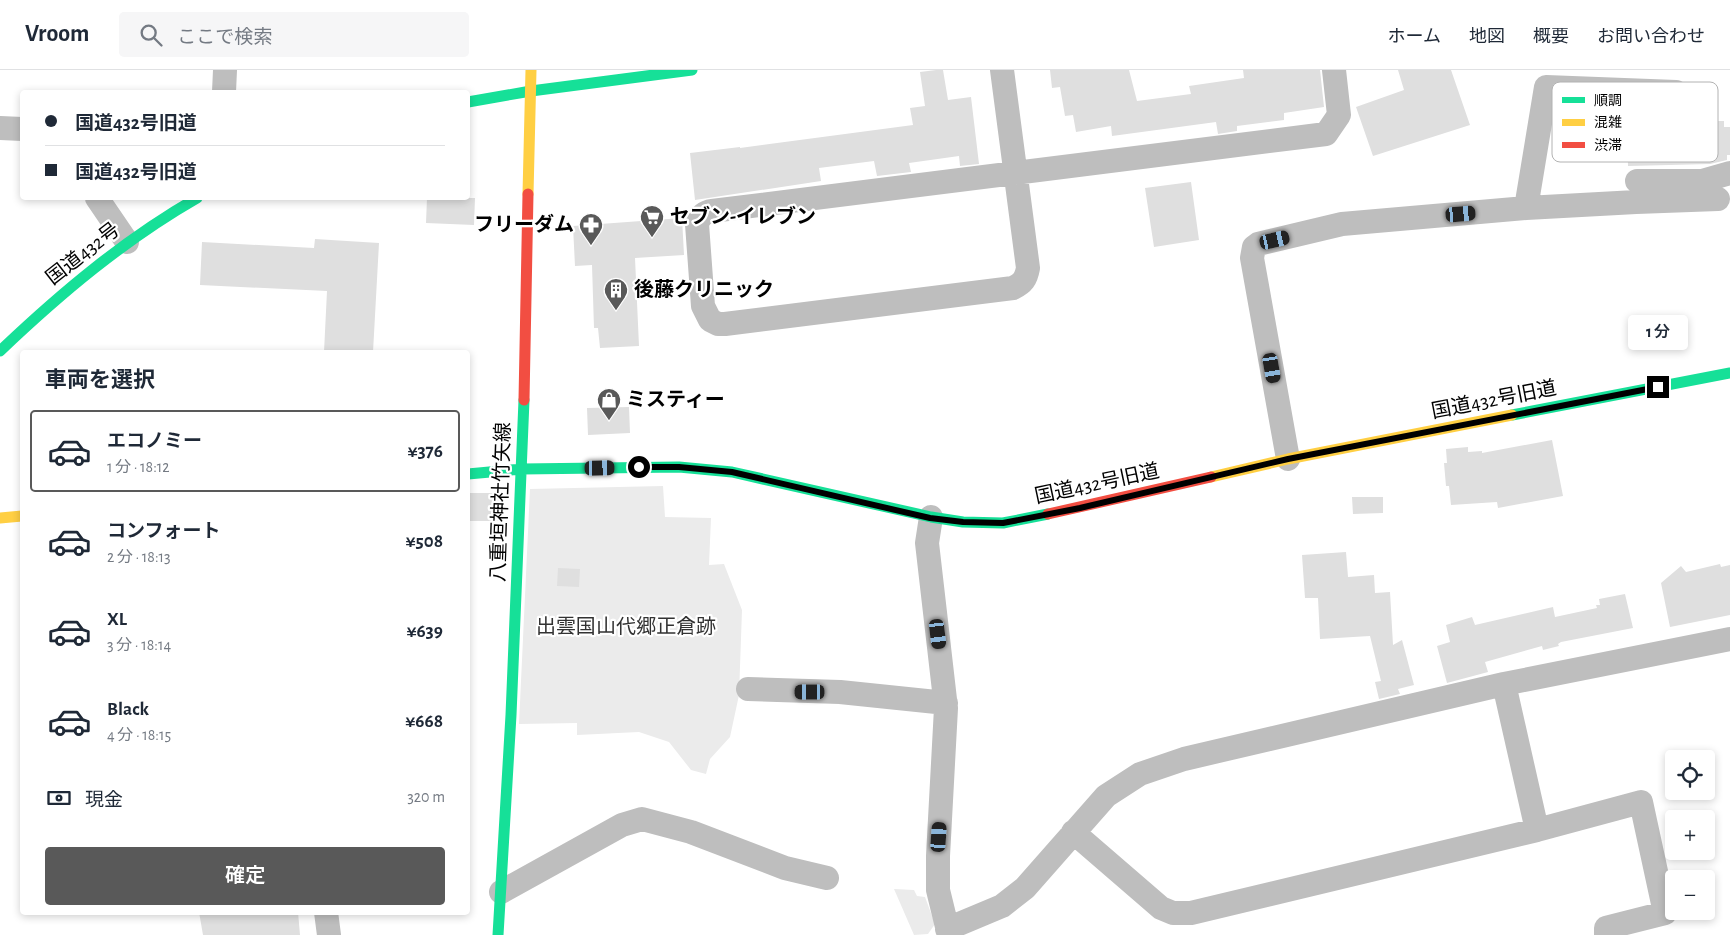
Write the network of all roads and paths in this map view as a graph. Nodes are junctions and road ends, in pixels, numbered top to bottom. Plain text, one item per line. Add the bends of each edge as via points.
1 (225, 70) edge
2 (531, 70) edge
3 (692, 70) edge
4 (1002, 70) edge
5 (1334, 70) edge
6 (1552, 87) edge
7 (224, 90) edge
8 (530, 91) junction
9 (470, 102) edge
10 (0, 128) edge
11 (20, 129) edge
12 (1016, 173) junction
13 (1730, 173) edge
14 (1637, 181) dead end
15 (1718, 199) dead end
16 (98, 200) edge
17 (193, 200) edge
18 (1526, 208) junction
19 (127, 242) junction
20 (0, 351) edge
21 (1730, 373) edge
22 (1288, 459) junction
23 (522, 469) junction
24 (470, 474) edge
25 (20, 516) edge
26 (0, 518) edge
27 (930, 518) junction
28 (1730, 639) edge
29 (1504, 684) junction
30 (748, 689) dead end
31 (946, 703) junction
32 (1537, 830) junction
33 (1073, 832) junction
34 (827, 878) dead end
35 (501, 892) junction
36 (326, 915) edge
37 (948, 932) edge
38 (329, 935) edge
39 (498, 935) edge
40 (1606, 935) edge

1 - 7 street
2 - 8 main road, 八重垣神社竹矢線
3 - 8 main road
4 - 12 street
5 - 12 street via 1339,115 1326,134
6 - 18 street via 1546,87
8 - 9 main road
8 - 23 main road, 八重垣神社竹矢線
10 - 11 street
12 - 12 street via 1028,268 1026,278 1013,288 725,324 710,320 706,314 697,224 707,212
13 - 14 street via 1702,181
15 - 18 street
16 - 19 street
17 - 19 main road, 国道432号
18 - 22 street via 1342,224 1254,247 1252,258
19 - 20 main road, 国道432号 via 46,307
21 - 22 main road, 国道432号旧道
22 - 27 main road, 国道432号旧道 via 1003,523
23 - 24 main road, 国道432号旧道
23 - 27 main road, 国道432号旧道 via 679,467 732,472
23 - 35 main road, 八重垣神社竹矢線
25 - 26 main road
27 - 31 street via 927,542
28 - 29 street
29 - 32 street
29 - 33 street via 1160,767 1132,778 1106,796
30 - 31 street via 840,692
31 - 37 street via 938,890
32 - 33 street via 1191,913 1173,913 1161,908
32 - 40 street via 1641,802 1665,913 1606,928
33 - 37 street via 1026,888 1002,906
34 - 35 street via 784,868 691,832 642,819 622,825
35 - 39 main road, 八重垣神社竹矢線
36 - 38 street

